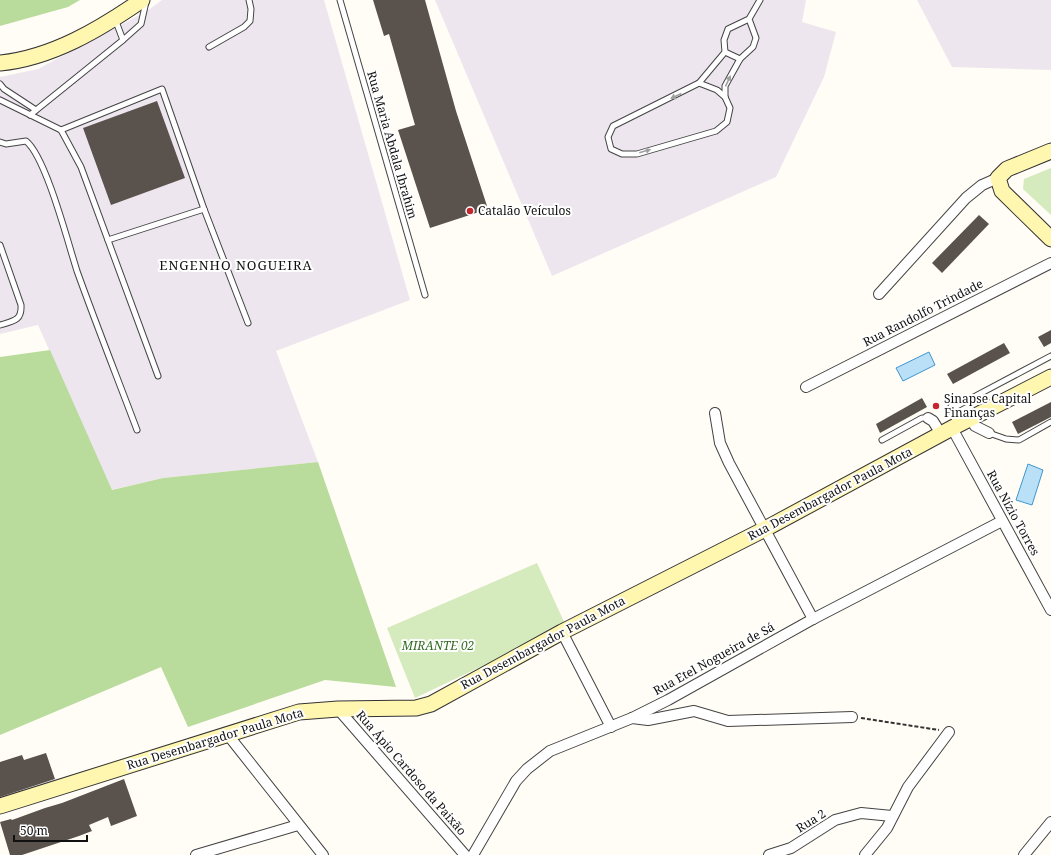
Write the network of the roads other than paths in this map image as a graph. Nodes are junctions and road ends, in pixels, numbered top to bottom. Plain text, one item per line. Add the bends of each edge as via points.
1 (142, 0) edge
2 (146, 0) edge
3 (248, 0) edge
4 (340, 0) edge
5 (760, 0) edge
6 (115, 19) junction
7 (749, 19) junction
8 (123, 40) junction
9 (209, 47) dead end
10 (726, 52) junction
11 (740, 59) junction
12 (0, 63) edge
13 (699, 83) junction
14 (0, 84) edge
15 (725, 97) junction
16 (0, 100) edge
17 (36, 110) junction
18 (30, 115) junction
19 (61, 130) junction
20 (0, 142) edge
21 (1051, 151) edge
22 (998, 178) junction
23 (204, 209) junction
24 (1051, 239) edge
25 (108, 240) junction
26 (0, 245) edge
27 (1051, 263) edge
28 (879, 294) dead end
29 (425, 295) dead end
30 (248, 323) dead end
31 (0, 324) edge
32 (1051, 356) edge
33 (158, 376) dead end
34 (1051, 377) edge
35 (806, 387) dead end
36 (953, 408) joint
37 (715, 413) dead end
38 (928, 418) joint
39 (1051, 422) edge
40 (956, 426) junction
41 (137, 430) dead end
42 (989, 433) joint
43 (882, 440) dead end
44 (1002, 521) junction
45 (765, 529) junction
46 (1051, 610) edge
47 (813, 619) junction
48 (562, 632) junction
49 (338, 709) junction
50 (852, 717) road end
51 (632, 718) junction
52 (611, 727) junction
53 (949, 732) road end
54 (228, 734) junction
55 (0, 806) edge
56 (892, 816) junction
57 (1051, 822) edge
58 (298, 825) junction
59 (196, 855) edge
60 (324, 855) edge
61 (465, 855) edge
62 (473, 855) edge
63 (769, 855) edge
64 (865, 855) edge
65 (1024, 855) edge

1 - 6 street
2 - 8 lane via 141,24
3 - 9 lane via 251,9 250,21
4 - 29 lane, Rua Maria Abdala Ibrahim
5 - 7 lane
6 - 8 lane
6 - 12 street via 72,42 39,54
7 - 10 lane via 728,29 724,40
7 - 11 lane via 756,38 753,47
8 - 17 lane
10 - 11 lane
10 - 13 lane
15 -> 11 lane via 725,86
13 - 15 lane via 717,90
13 -> 15 lane via 613,126 608,137 611,149 622,154 637,154 716,131 727,122 730,108
14 - 17 lane
16 - 18 lane
17 - 18 lane
18 - 19 lane
19 - 23 lane via 162,89
19 - 25 lane via 81,167
20 - 41 lane via 26,142 31,145 38,158
21 - 22 street via 1007,169
22 - 24 street via 1002,191
22 - 28 street via 982,184 966,198
23 - 25 lane
23 - 30 lane
25 - 33 lane
26 - 31 lane via 21,305 21,314 16,320
27 - 35 street, Rua Randolfo Trindade
32 - 36 lane
34 - 40 street, Rua Desembargador Paula Mota
36 - 40 street
37 - 45 street via 720,443
38 - 40 street
38 - 43 lane via 922,418
39 - 42 lane via 1019,440
40 - 42 street via 975,426
40 - 44 street, Rua Nízio Torres
40 - 45 street, Rua Desembargador Paula Mota
44 - 46 street, Rua Nízio Torres
44 - 47 street, Rua Etel Nogueira de Sá
45 - 47 street
45 - 48 street, Rua Desembargador Paula Mota
47 - 51 street, Rua Etel Nogueira de Sá
48 - 49 street, Rua Desembargador Paula Mota via 431,704 416,708
48 - 52 street
49 - 54 street, Rua Desembargador Paula Mota via 299,712
49 - 61 street, Rua Ápio Cardoso da Paixão
50 - 51 street via 728,721 694,711 648,720
51 - 52 street, Rua Etel Nogueira de Sá
52 - 62 street, Rua Etel Nogueira de Sá via 550,751 526,769 516,781
53 - 56 street via 908,787
54 - 55 street, Rua Desembargador Paula Mota
54 - 58 street
56 - 63 street, Rua 2 via 861,813 835,820 791,848
56 - 64 street via 887,828
57 - 65 street
58 - 59 street
58 - 60 street

